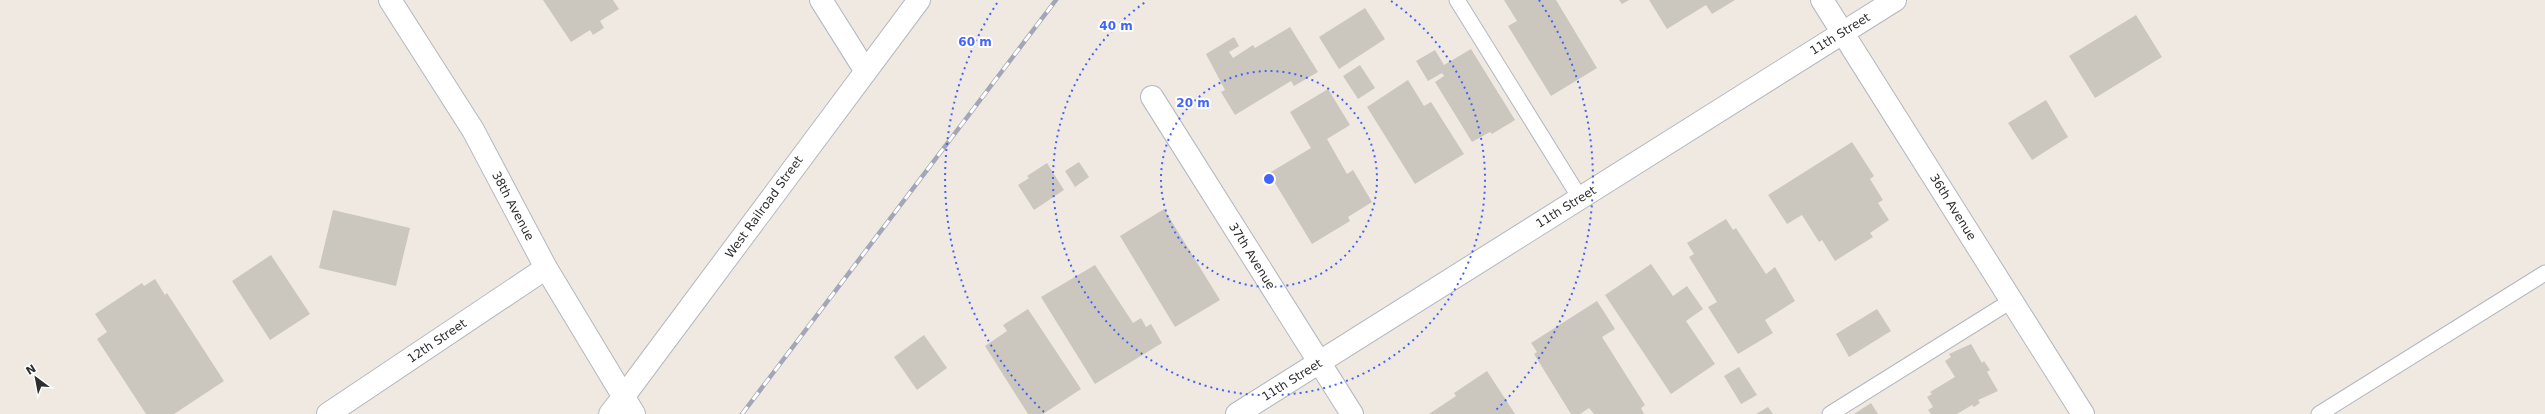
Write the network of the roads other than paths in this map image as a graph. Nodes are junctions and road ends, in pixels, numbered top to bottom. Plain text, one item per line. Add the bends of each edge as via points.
1 (390, 0) edge
2 (821, 0) edge
3 (919, 0) edge
4 (1457, 0) edge
5 (1822, 0) edge
6 (1895, 0) edge
7 (1843, 33) junction
8 (865, 70) junction
9 (1152, 97) dead end
10 (1580, 198) junction
11 (546, 268) junction
12 (2545, 272) edge
13 (2011, 301) junction
14 (1319, 363) junction
15 (629, 405) edge
16 (328, 414) edge
17 (610, 414) edge
18 (1237, 414) edge
19 (1352, 414) edge
20 (1830, 414) edge
21 (2083, 414) edge
22 (2319, 414) edge

1 - 11 street, 38th Avenue via 473,130
2 - 8 street
3 - 8 street, West Railroad Street
4 - 10 lane
5 - 7 street, 36th Avenue
6 - 7 street, 11th Street
7 - 10 street, 11th Street
7 - 13 street, 36th Avenue
8 - 15 street, West Railroad Street
9 - 14 street, 37th Avenue
10 - 14 street, 11th Street
11 - 15 street, 38th Avenue
11 - 16 street, 12th Street
12 - 22 lane
13 - 20 lane
13 - 21 street, 36th Avenue
14 - 18 street, 11th Street
14 - 19 street, 37th Avenue
15 - 17 street, West Railroad Street

